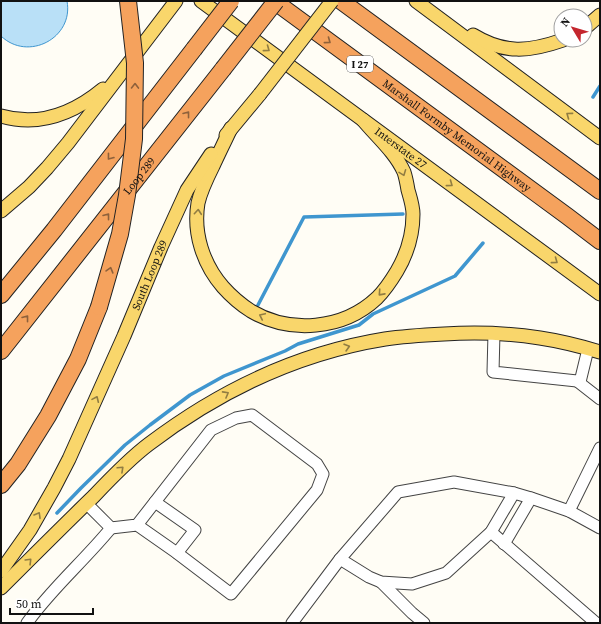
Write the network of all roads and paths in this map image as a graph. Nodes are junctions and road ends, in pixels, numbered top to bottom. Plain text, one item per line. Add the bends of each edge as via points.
1 (128, 1) edge
2 (176, 1) edge
3 (201, 1) edge
4 (231, 1) edge
5 (275, 1) edge
6 (332, 1) edge
7 (341, 1) edge
8 (416, 1) edge
9 (553, 44) edge
10 (120, 75) junction
11 (1, 116) edge
12 (363, 120) junction
13 (231, 128) junction
14 (600, 138) edge
15 (600, 191) edge
16 (1, 211) edge
17 (600, 241) edge
18 (600, 294) edge
19 (1, 295) edge
20 (494, 333) junction
21 (1, 350) edge
22 (594, 350) edge
23 (578, 381) junction
24 (600, 399) edge
25 (600, 448) edge
26 (1, 485) edge
27 (514, 493) junction
28 (531, 498) junction
29 (155, 502) junction
30 (86, 503) junction
31 (569, 511) junction
32 (137, 525) junction
33 (111, 528) junction
34 (600, 528) edge
35 (491, 532) junction
36 (504, 544) junction
37 (177, 553) junction
38 (340, 559) junction
39 (1, 571) edge
40 (381, 582) junction
41 (1, 588) edge
42 (27, 623) edge
43 (292, 623) edge
44 (424, 623) edge
45 (596, 623) edge

26 -> 1 highway, bridge via 18,464 48,416 78,359 99,307 120,234 134,138 135,63
2 - 10 main road
3 -> 12 main road, Interstate 27
4 -> 19 highway, bridge
5 -> 17 highway, Marshall Formby Memorial Highway / I 27
21 -> 5 highway, Loop 289, bridge
6 - 13 main road, South Loop 289, bridge
7 - 15 highway
8 - 9 main road via 489,44 530,49
14 -> 8 main road
10 - 11 main road via 91,99 64,113 33,120
10 - 16 main road via 47,168
12 -> 13 main road via 397,159 404,174 413,213 411,236 401,264 377,298 351,316 319,326 274,321 250,310 219,282 203,256 199,242 198,202 205,181
12 -> 18 main road, Interstate 27
39 -> 13 main road, South Loop 289 via 30,530 68,460 187,190
20 - 22 main road via 539,338
20 - 23 street via 493,372
30 -> 20 main road via 148,445 204,406 252,380 304,360 360,344 418,335
22 - 23 street via 580,382
23 - 24 street
25 - 31 street
27 - 28 street
27 - 35 street
27 - 38 street via 454,482 398,492
28 - 31 street
28 - 36 street
29 - 32 street
29 - 37 street via 195,530
29 - 37 street via 211,430 236,418 252,415 317,464 323,474 317,490 231,594
30 - 33 street
41 -> 30 main road
31 - 34 street
32 - 33 street
32 - 37 street
33 - 42 street via 39,606
35 - 36 street
35 - 40 street via 446,573 412,584
36 - 45 street
38 - 40 street
38 - 43 street
40 - 44 street

